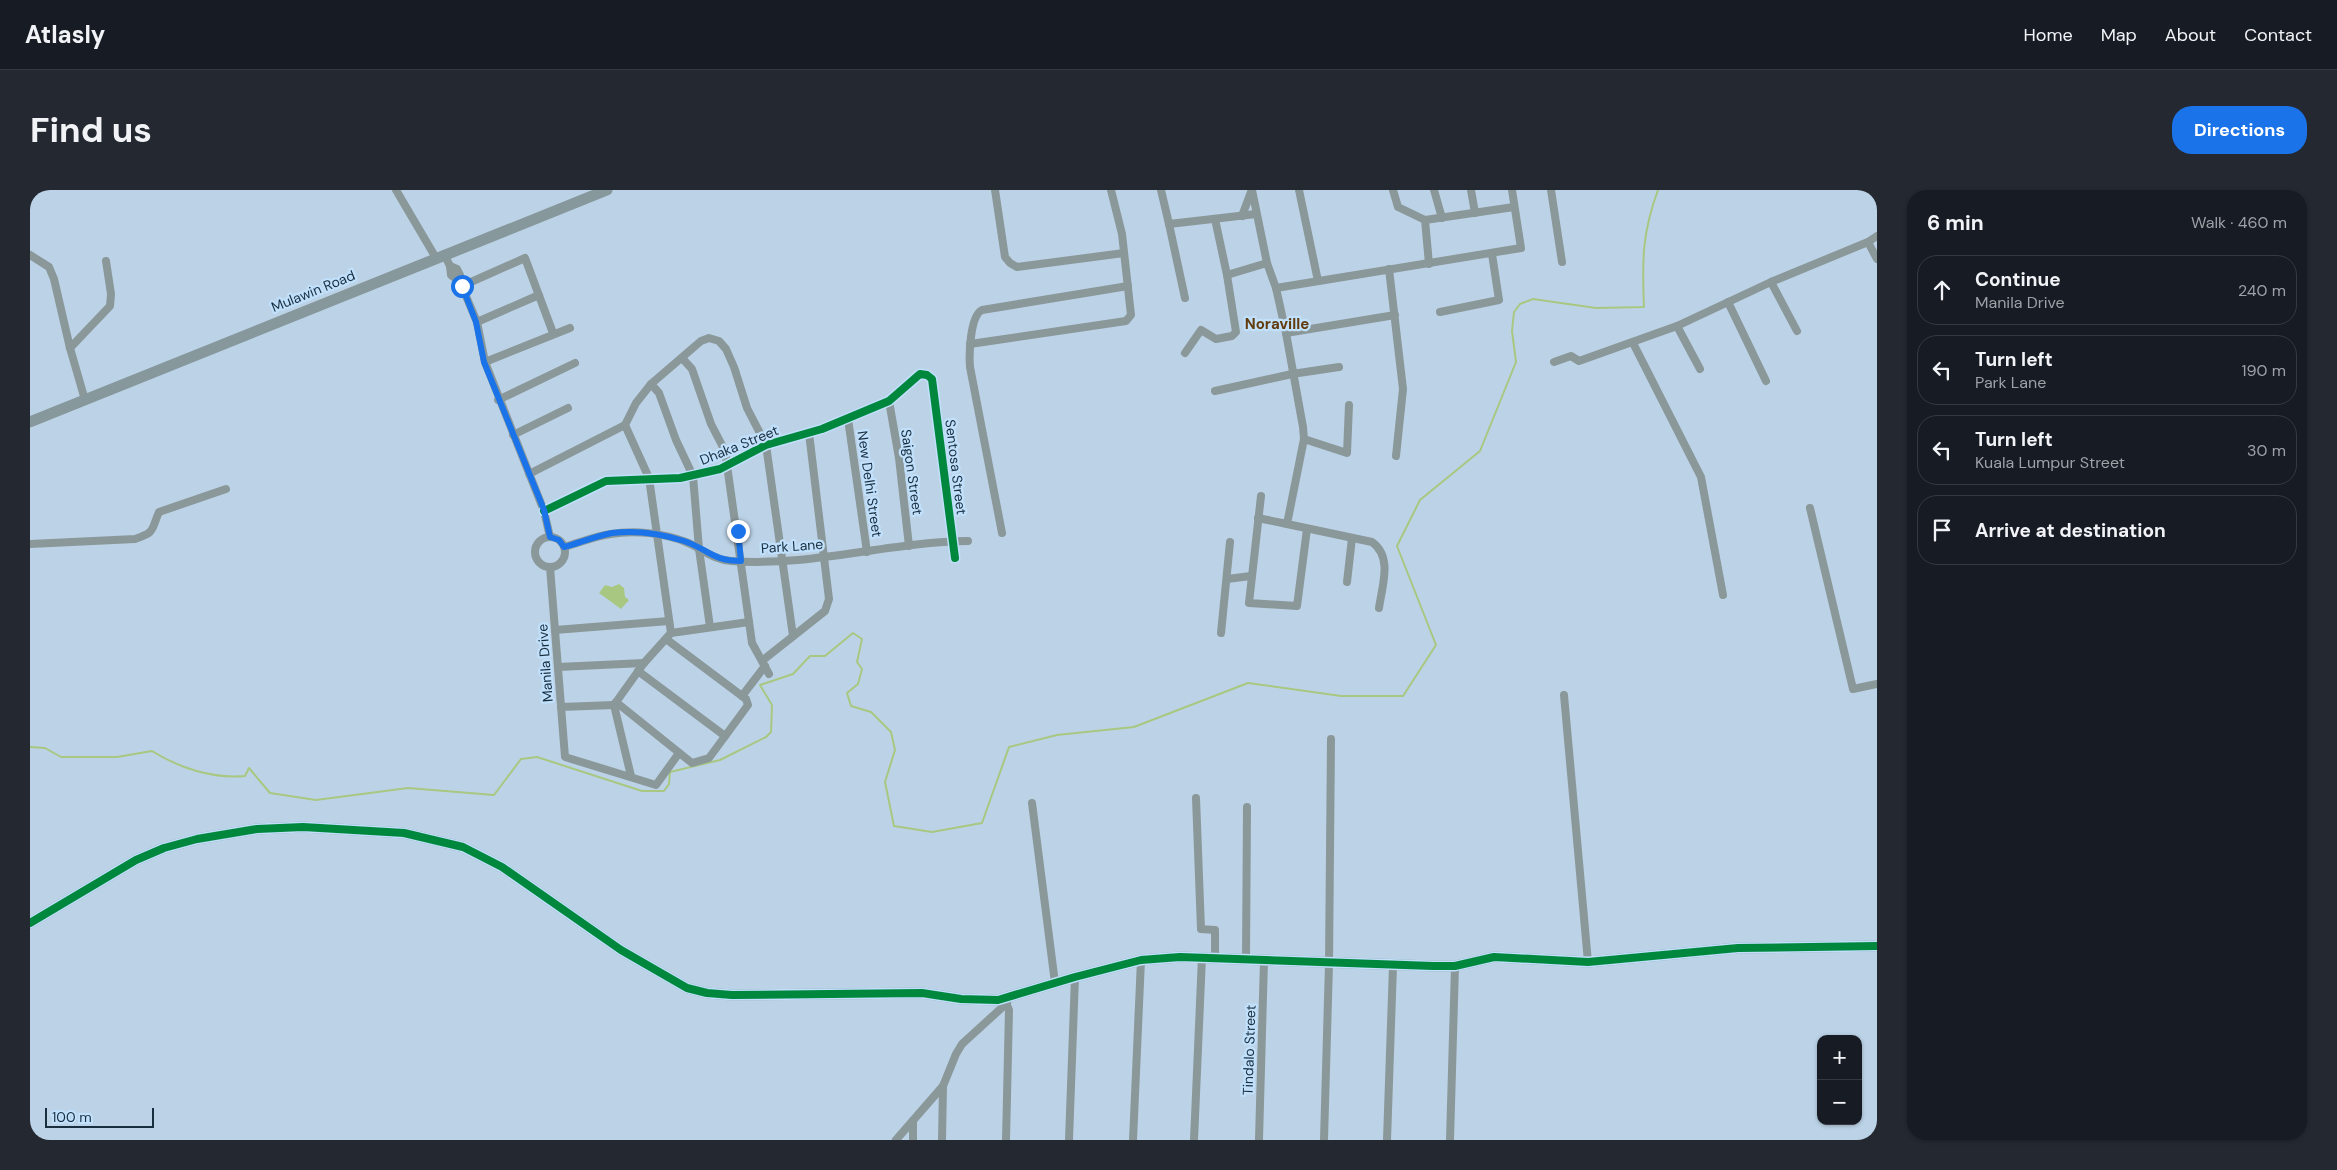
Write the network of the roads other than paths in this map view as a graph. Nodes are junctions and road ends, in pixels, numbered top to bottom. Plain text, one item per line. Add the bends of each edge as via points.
1 (396, 190) edge
2 (607, 190) edge
3 (995, 190) edge
4 (1111, 190) edge
5 (1162, 190) edge
6 (1299, 190) edge
7 (1393, 190) edge
8 (1434, 190) edge
9 (1471, 190) edge
10 (1512, 190) edge
11 (1551, 190) edge
12 (1514, 207) junction
13 (1474, 213) junction
14 (1256, 214) junction
15 (1242, 216) junction
16 (1442, 218) junction
17 (1215, 219) junction
18 (1424, 220) junction
19 (1169, 224) junction
20 (1877, 236) edge
21 (1868, 242) junction
22 (1124, 253) junction
23 (1492, 254) junction
24 (30, 255) edge
25 (440, 256) junction
26 (1877, 259) edge
27 (106, 261) dead end
28 (1562, 262) dead end
29 (1267, 263) junction
30 (1429, 264) junction
31 (1389, 269) junction
32 (1227, 275) junction
33 (1318, 280) junction
34 (1772, 282) junction
35 (461, 284) junction
36 (1128, 286) junction
37 (1276, 288) junction
38 (539, 295) junction
39 (1184, 298) dead end
40 (1728, 302) junction
41 (1440, 312) dead end
42 (1395, 314) junction
43 (476, 322) junction
44 (1677, 326) junction
45 (570, 328) dead end
46 (1797, 331) dead end
47 (1286, 332) junction
48 (554, 333) junction
49 (1633, 343) junction
50 (970, 344) junction
51 (70, 348) junction
52 (1185, 354) dead end
53 (682, 358) junction
54 (484, 362) junction
55 (1554, 362) dead end
56 (575, 363) dead end
57 (1339, 367) dead end
58 (1700, 369) dead end
59 (1292, 374) junction
60 (932, 380) joint
61 (1766, 380) dead end
62 (651, 384) junction
63 (1216, 391) dead end
64 (85, 400) junction
65 (498, 400) junction
66 (889, 401) junction
67 (1349, 405) dead end
68 (568, 408) dead end
69 (848, 419) junction
70 (30, 422) edge
71 (625, 424) junction
72 (809, 434) junction
73 (513, 435) junction
74 (1304, 439) junction
75 (766, 445) junction
76 (1347, 454) junction
77 (1356, 456) dead end
78 (1396, 456) dead end
79 (729, 464) junction
80 (529, 474) junction
81 (694, 476) junction
82 (649, 478) junction
83 (226, 489) dead end
84 (1261, 496) dead end
85 (1810, 508) dead end
86 (544, 510) junction
87 (1258, 518) junction
88 (1287, 524) junction
89 (1307, 529) junction
90 (1002, 533) dead end
91 (658, 534) junction
92 (550, 537) junction
93 (1352, 538) junction
94 (953, 541) junction
95 (968, 541) dead end
96 (1230, 542) dead end
97 (30, 544) edge
98 (909, 546) junction
99 (564, 547) junction
100 (699, 549) junction
101 (867, 552) junction
102 (823, 557) junction
103 (955, 558) dead end
104 (741, 561) junction
105 (781, 561) junction
106 (550, 566) junction
107 (1251, 576) junction
108 (1226, 579) junction
109 (1348, 582) dead end
110 (1723, 595) dead end
111 (1379, 608) dead end
112 (670, 621) junction
113 (749, 622) junction
114 (710, 627) junction
115 (555, 630) junction
116 (1222, 633) dead end
117 (668, 636) junction
118 (793, 636) junction
119 (644, 663) junction
120 (764, 663) junction
121 (558, 667) junction
122 (638, 671) junction
123 (769, 674) dead end
124 (1877, 684) edge
125 (1564, 695) dead end
126 (742, 696) junction
127 (615, 703) junction
128 (561, 707) junction
129 (726, 736) junction
130 (1331, 739) dead end
131 (679, 753) junction
132 (631, 776) junction
133 (1196, 798) dead end
134 (1032, 803) dead end
135 (1247, 807) dead end
136 (30, 923) edge
137 (1877, 946) edge
138 (1202, 957) junction
139 (1216, 957) junction
140 (1246, 958) junction
141 (1141, 960) junction
142 (1264, 960) junction
143 (1588, 962) junction
144 (1330, 964) junction
145 (1393, 966) junction
146 (1455, 966) junction
147 (1074, 977) junction
148 (1055, 983) junction
149 (1006, 1001) junction
150 (943, 1086) junction
151 (913, 1121) junction
152 (896, 1140) edge
153 (913, 1140) edge
154 (942, 1140) edge
155 (1006, 1140) edge
156 (1069, 1140) edge
157 (1133, 1140) edge
158 (1194, 1140) edge
159 (1259, 1140) edge
160 (1324, 1140) edge
161 (1387, 1140) edge
162 (1450, 1140) edge

1 - 25 street
2 - 25 street, Mulawin Road
3 - 22 street via 1005,257 1010,264 1017,267
4 - 22 street
5 - 19 street
6 - 33 street
7 - 18 street via 1398,206
8 - 16 street
9 - 13 street
10 - 12 street
11 - 28 street
12 - 13 street
12 - 23 street via 1521,248
13 - 16 street
14 - 15 street
14 - 15 street via 1252,190
14 - 29 street
15 - 17 street
16 - 18 street
17 - 19 street
17 - 32 street
18 - 30 street
19 - 39 street
20 - 21 street
21 - 26 street
21 - 34 street
22 - 36 street
23 - 30 street
23 - 41 street via 1499,300
24 - 51 street via 49,268 54,279
25 - 35 street via 456,269
25 - 64 street, Mulawin Road
27 - 51 street via 110,306
29 - 32 street
29 - 37 street
30 - 31 street
31 - 33 street
31 - 42 street
32 - 52 street via 1236,332 1216,339 1201,330
33 - 37 street
34 - 40 street
34 - 46 street
35 - 38 street via 525,258
35 - 43 street
36 - 50 street via 982,310 975,317
36 - 50 street via 1131,315 1126,321
37 - 47 street
38 - 43 street
38 - 48 street
40 - 44 street
40 - 61 street
42 - 47 street
42 - 78 street via 1403,389
43 - 54 street
44 - 49 street
44 - 58 street
45 - 48 street
47 - 59 street
48 - 54 street
49 - 55 street via 1579,361 1570,356
49 - 110 street via 1702,477
50 - 90 street via 970,367
51 - 64 street
53 - 62 street
53 - 75 street via 700,341 709,338 719,341 726,349 746,408
53 - 79 street via 696,377 711,424
54 - 65 street
56 - 65 street
57 - 59 street
59 - 63 street
59 - 74 street
60 - 66 street, Dhaka Street via 920,374
60 - 94 street, Sentosa Street
62 - 71 street
62 - 81 street via 659,393 676,440
64 - 70 street, Mulawin Road
65 - 73 street
66 - 69 street, Dhaka Street
66 - 98 street, Saigon Street
67 - 76 street
68 - 73 street
69 - 72 street, Dhaka Street
69 - 101 street, New Delhi Street
71 - 80 street
71 - 82 street
72 - 75 street, Dhaka Street
72 - 102 street
73 - 80 street
74 - 76 street
74 - 88 street
75 - 79 street, Dhaka Street
75 - 105 street
76 - 77 street
79 - 81 street, Dhaka Street
79 - 104 street
80 - 86 street
81 - 82 street, Dhaka Street
81 - 100 street
82 - 86 street, Dhaka Street via 606,481
82 - 91 street
83 - 97 street via 159,512 150,534 135,539
84 - 87 street
85 - 124 street via 1853,689
86 - 92 street
87 - 88 street
87 - 107 street
88 - 89 street
89 - 93 street
89 - 107 street via 1297,606 1249,603
91 - 99 street, Park Lane via 612,533
91 - 100 street, Park Lane
91 - 112 street
92 - 99 street via 559,540
92 - 106 street via 541,540 535,552 541,564
93 - 109 street
93 - 111 street via 1372,542 1383,555 1385,569
94 - 95 street, Park Lane
94 - 98 street, Park Lane
94 - 103 street, Sentosa Street
96 - 108 street
98 - 101 street, Park Lane
99 - 106 street via 562,560
100 - 104 street, Park Lane via 729,561
100 - 114 street
101 - 102 street, Park Lane
102 - 105 street, Park Lane
102 - 118 street via 828,606 825,612
104 - 105 street, Park Lane
104 - 113 street
105 - 118 street
106 - 115 street, Manila Drive
107 - 108 street
108 - 116 street
112 - 115 street
112 - 117 street
113 - 114 street
113 - 120 street via 752,643
114 - 117 street
115 - 121 street, Manila Drive
117 - 119 street
117 - 126 street
118 - 120 street
119 - 121 street
119 - 122 street
120 - 123 street
120 - 126 street
121 - 128 street, Manila Drive
122 - 127 street
122 - 129 street
125 - 143 street
126 - 129 street via 748,705
127 - 128 street
127 - 131 street
127 - 132 street
128 - 132 street, Manila Drive via 564,757
129 - 131 street via 709,758 692,762
130 - 144 street
131 - 132 street via 656,785
133 - 139 street via 1201,929 1216,930
134 - 148 street
135 - 140 street
136 - 149 street via 136,860 164,848 258,829 355,828 404,833 463,847 502,867 621,950 687,988 732,995 922,994
137 - 143 street via 1738,948
138 - 139 street
138 - 141 street
138 - 158 street
139 - 140 street
140 - 142 street
141 - 147 street
141 - 157 street
142 - 144 street
142 - 159 street, Tindalo Street
143 - 146 street via 1494,957
144 - 145 street
144 - 160 street
145 - 146 street
145 - 161 street
146 - 162 street
147 - 148 street
147 - 156 street
148 - 149 street
149 - 150 street via 962,1044
149 - 155 street
150 - 151 street
150 - 154 street
151 - 152 street
151 - 153 street

